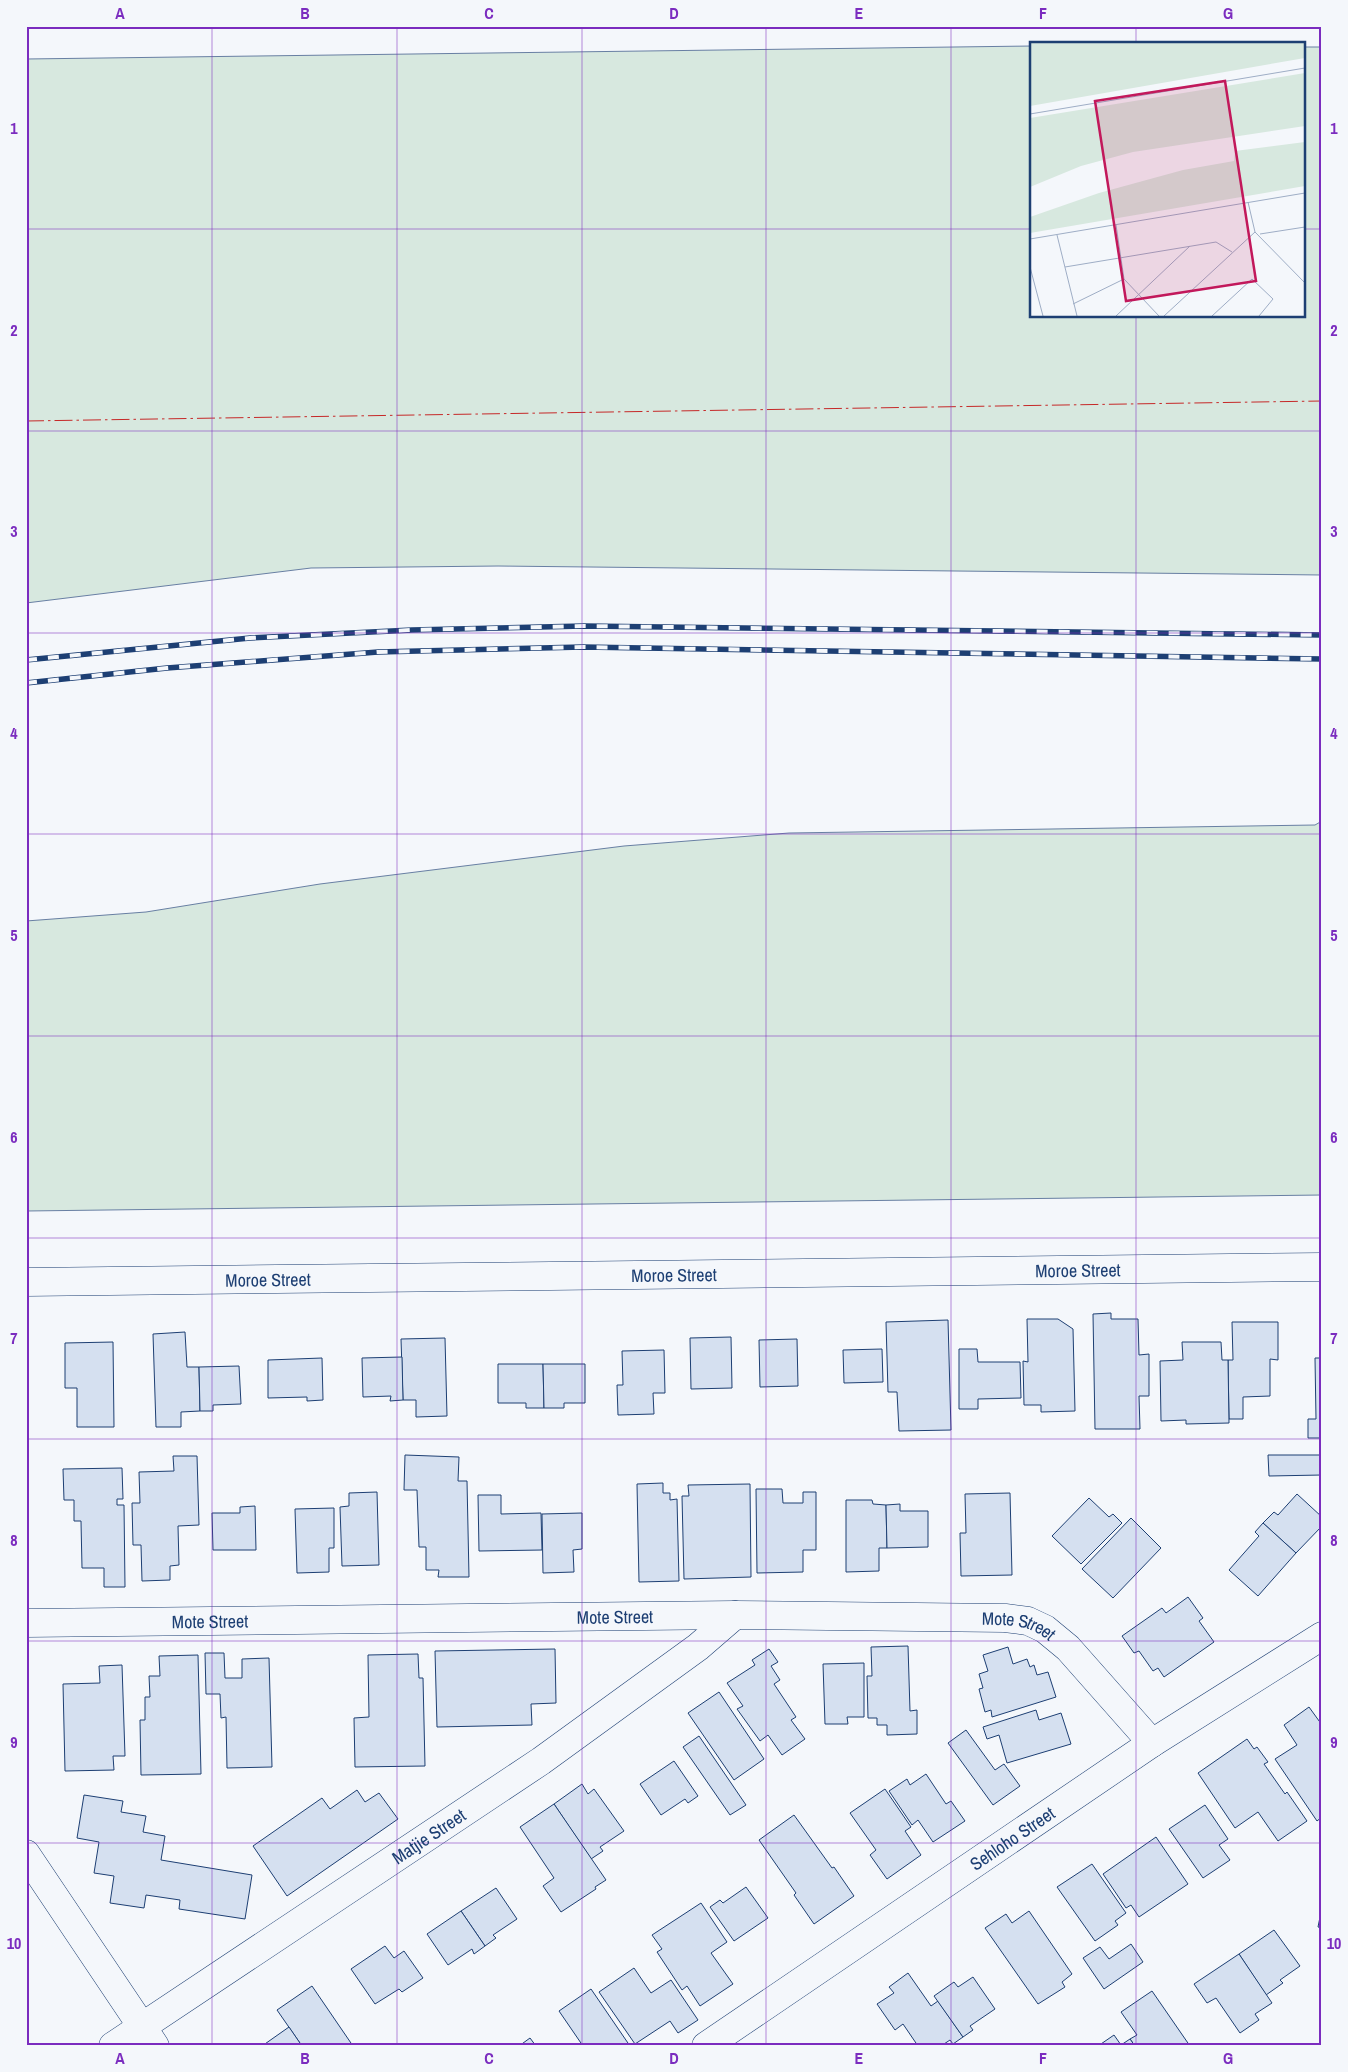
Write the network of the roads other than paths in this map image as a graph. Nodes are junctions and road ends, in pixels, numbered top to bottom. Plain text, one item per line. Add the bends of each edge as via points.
1 (1322, 1268) edge
2 (26, 1282) edge
3 (734, 1615) junction
4 (26, 1623) edge
5 (1322, 1636) edge
6 (1152, 1743) junction
7 (26, 1854) edge
8 (148, 2036) edge
9 (113, 2046) edge
10 (706, 2046) edge

1 - 2 street, Moroe Street
3 - 4 street, Mote Street
3 - 6 street, Mote Street via 1005,1618 1028,1621 1045,1629 1068,1648
3 - 8 street, Matjie Street via 682,1659 541,1761
5 - 6 street, Sehloho Street
6 - 10 street, Sehloho Street
7 - 8 street
8 - 9 street, Matjie Street

